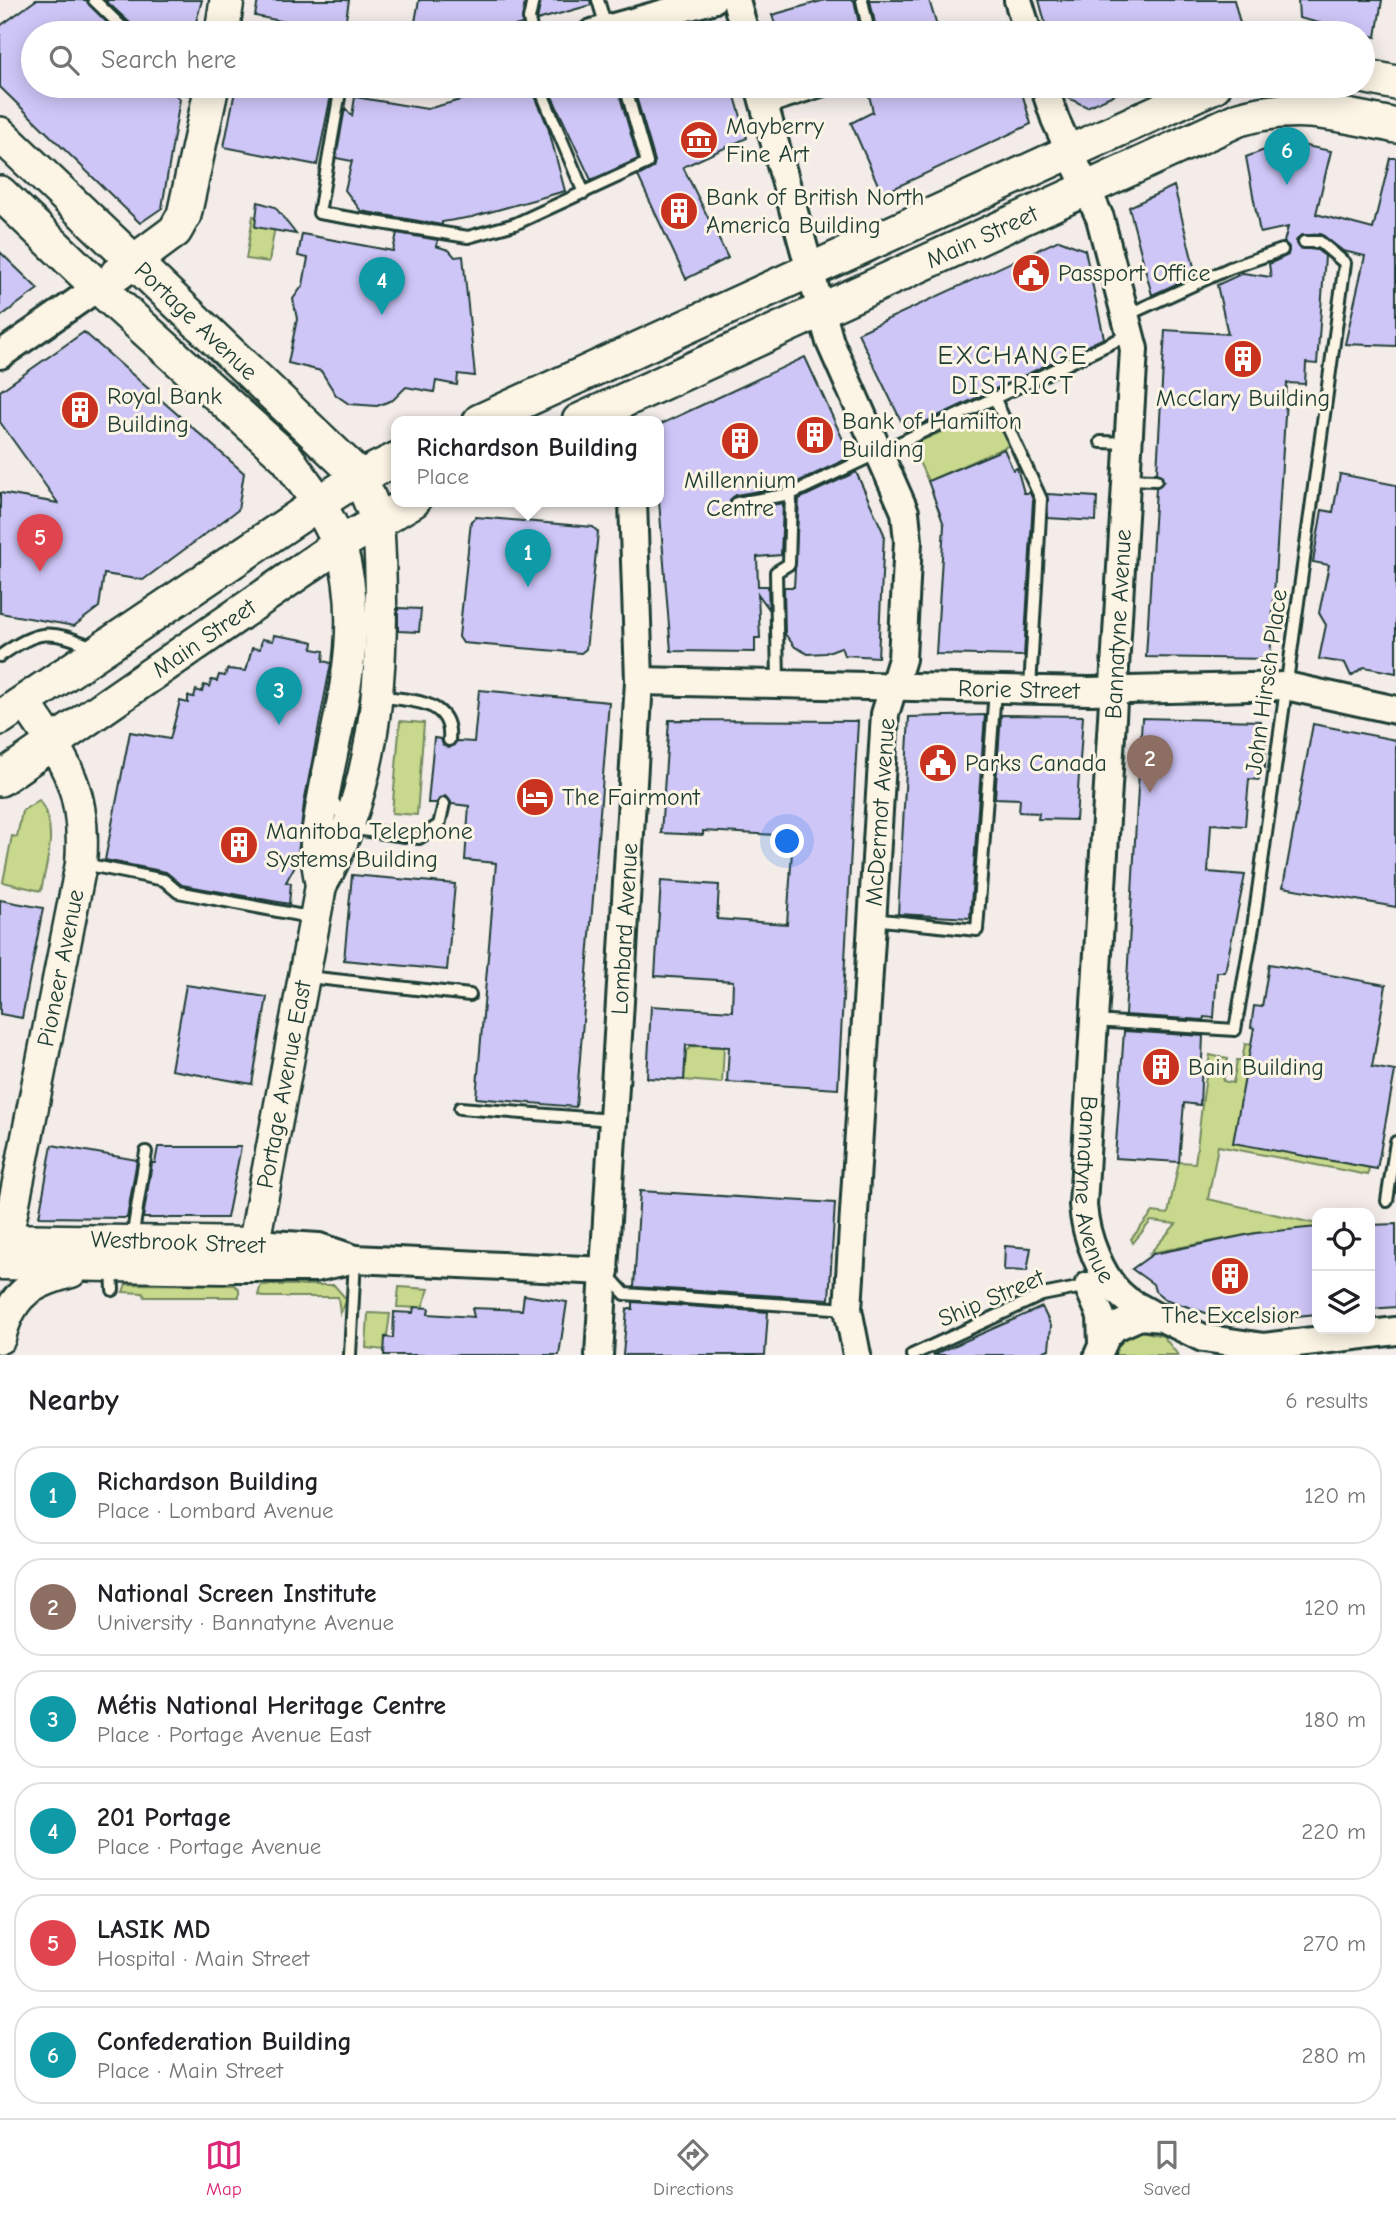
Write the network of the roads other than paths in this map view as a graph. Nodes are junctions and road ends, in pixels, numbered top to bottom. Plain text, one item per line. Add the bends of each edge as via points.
1 (94, 0) edge
2 (227, 0) edge
3 (533, 0) edge
4 (598, 0) edge
5 (712, 0) edge
6 (736, 0) edge
7 (862, 0) edge
8 (1018, 0) edge
9 (116, 21) edge
10 (224, 21) edge
11 (529, 21) edge
12 (601, 21) edge
13 (640, 21) edge
14 (742, 21) edge
15 (866, 21) edge
16 (1024, 21) edge
17 (200, 98) edge
18 (339, 98) edge
19 (544, 98) edge
20 (628, 98) edge
21 (763, 98) edge
22 (1049, 98) edge
23 (1187, 98) edge
24 (1396, 126) edge
25 (0, 134) edge
26 (1069, 150) junction
27 (1086, 187) junction
28 (0, 193) edge
29 (584, 193) junction
30 (1304, 242) dead end
31 (1282, 250) dead end
32 (134, 262) junction
33 (811, 269) junction
34 (97, 287) junction
35 (821, 310) junction
36 (1129, 325) junction
37 (0, 355) edge
38 (994, 397) junction
39 (629, 409) edge
40 (491, 416) edge
41 (600, 416) edge
42 (1101, 442) dead end
43 (1129, 443) junction
44 (879, 451) junction
45 (391, 462) edge
46 (360, 477) junction
47 (1127, 479) junction
48 (1157, 480) dead end
49 (791, 494) junction
50 (319, 503) junction
51 (737, 503) dead end
52 (402, 507) edge
53 (633, 507) edge
54 (377, 520) junction
55 (340, 544) junction
56 (99, 650) junction
57 (0, 656) edge
58 (639, 681) junction
59 (778, 682) junction
60 (1286, 686) junction
61 (894, 687) junction
62 (995, 690) junction
63 (1030, 690) junction
64 (1115, 690) junction
65 (376, 695) junction
66 (12, 709) edge
67 (1396, 710) edge
68 (449, 740) dead end
69 (52, 742) junction
70 (0, 779) edge
71 (327, 789) junction
72 (444, 804) dead end
73 (348, 828) junction
74 (81, 864) junction
75 (321, 886) junction
76 (314, 918) junction
77 (872, 919) junction
78 (301, 976) junction
79 (470, 995) dead end
80 (1094, 1021) junction
81 (460, 1108) dead end
82 (612, 1120) junction
83 (1396, 1142) edge
84 (146, 1152) dead end
85 (1387, 1201) dead end
86 (254, 1243) junction
87 (1, 1247) edge
88 (355, 1259) junction
89 (116, 1265) junction
90 (223, 1268) junction
91 (605, 1271) junction
92 (1088, 1286) joint
93 (848, 1309) junction
94 (1165, 1320) junction
95 (1396, 1331) edge
96 (0, 1338) edge
97 (1100, 1349) edge
98 (1255, 1351) edge
99 (350, 1355) edge
100 (599, 1355) edge
101 (857, 1355) edge
102 (912, 1355) edge
103 (1194, 1355) edge

1 - 9 lane
2 - 10 main road
3 - 11 lane
4 - 12 lane
5 - 13 street
6 - 14 street
7 - 15 lane
8 - 16 street
17 - 32 main road via 184,215 175,231
18 - 29 lane via 319,214 468,237 515,224
19 - 29 lane
20 - 29 lane via 646,163
21 - 33 street, McDermot Avenue
22 - 26 street, Bannatyne Avenue
23 - 26 main road, Main Street
24 - 27 main road, Main Street via 1320,110 1263,112 1211,130
25 - 32 main road, Portage Avenue
26 - 27 street, Bannatyne Avenue
26 - 33 main road, Main Street
27 - 35 main road, Main Street
27 - 36 street, Bannatyne Avenue via 1100,218
28 - 34 main road, Portage Avenue
30 - 60 lane, John Hirsch Place via 1320,242 1345,262
31 - 36 lane via 1230,268
32 - 34 main road
32 - 46 main road, Portage Avenue
33 - 35 street, McDermot Avenue
33 - 40 main road, Main Street
34 - 37 street
34 - 50 main road, Portage Avenue via 287,458
35 - 39 main road, Main Street
35 - 44 street, McDermot Avenue via 830,342
36 - 38 lane
36 - 43 street, Bannatyne Avenue via 1134,349
38 - 44 lane
38 - 63 lane via 1041,499
39 - 41 main road, Main Street
42 - 43 lane
43 - 47 street, Bannatyne Avenue
44 - 49 lane
44 - 61 street, McDermot Avenue via 905,512 908,541 902,659
45 - 46 main road, Main Street
46 - 50 main road, Main Street
46 - 54 main road, Portage Avenue
47 - 48 lane
47 - 64 street, Bannatyne Avenue
49 - 51 lane
49 - 59 lane via 789,564 776,572
50 - 55 main road, Portage Avenue
50 - 56 main road, Main Street
52 - 54 main road, Main Street
53 - 58 street, Lombard Avenue
54 - 55 main road, Main Street
54 - 65 main road, Portage Avenue East via 380,627
55 - 69 main road, Main Street
55 - 71 main road, Portage Avenue East via 350,580 351,632
56 - 57 lane via 71,638 43,634 27,637
56 - 66 main road, Main Street
58 - 59 street, Rorie Street
58 - 82 street, Lombard Avenue
59 - 61 street, Rorie Street
60 - 64 street, Rorie Street
60 - 67 street, Rorie Street
60 - 80 lane, John Hirsch Place via 1235,1030
61 - 62 street, Rorie Street
61 - 77 street, McDermot Avenue via 885,714
62 - 63 street, Rorie Street
62 - 77 lane via 977,930
63 - 64 street, Rorie Street
64 - 80 street, Bannatyne Avenue
65 - 68 lane via 440,709 449,721
65 - 73 main road, Portage Avenue East via 365,767
66 - 69 main road, Pioneer Avenue
69 - 70 main road, Main Street
69 - 74 main road, Pioneer Avenue via 68,766 80,805
71 - 73 lane
71 - 75 main road, Portage Avenue East via 316,846
72 - 73 lane via 439,825 426,836
73 - 75 main road, Portage Avenue East
74 - 76 lane via 164,880 178,892
74 - 87 main road, Pioneer Avenue via 11,1218
75 - 76 main road, Portage Avenue East
76 - 78 main road, Portage Avenue East
77 - 93 street, McDermot Avenue
78 - 79 lane
78 - 86 main road, Portage Avenue East
80 - 94 street, Bannatyne Avenue via 1084,1228 1125,1298
81 - 82 lane
82 - 91 street, Lombard Avenue
83 - 85 lane
84 - 89 lane
86 - 88 street, Westbrook Street via 319,1247
86 - 89 main road, Westbrook Street
86 - 90 main road via 243,1257
87 - 89 main road, Westbrook Street
87 - 89 main road, Westbrook Street
88 - 90 street, Westbrook Street via 315,1268
88 - 91 street, Westbrook Street
88 - 99 lane
89 - 90 main road, Westbrook Street
89 - 96 main road via 26,1289 8,1312
91 - 93 lane via 625,1294
91 - 100 street, Lombard Avenue
92 - 97 street, Bannatyne Avenue via 1101,1316
92 - 102 lane, Ship Street via 1042,1295
93 - 101 street, McDermot Avenue
94 - 97 street via 1127,1320 1109,1332
94 - 98 street, Bannatyne Avenue via 1203,1338
94 - 103 street via 1186,1337
95 - 98 street, Bannatyne Avenue

